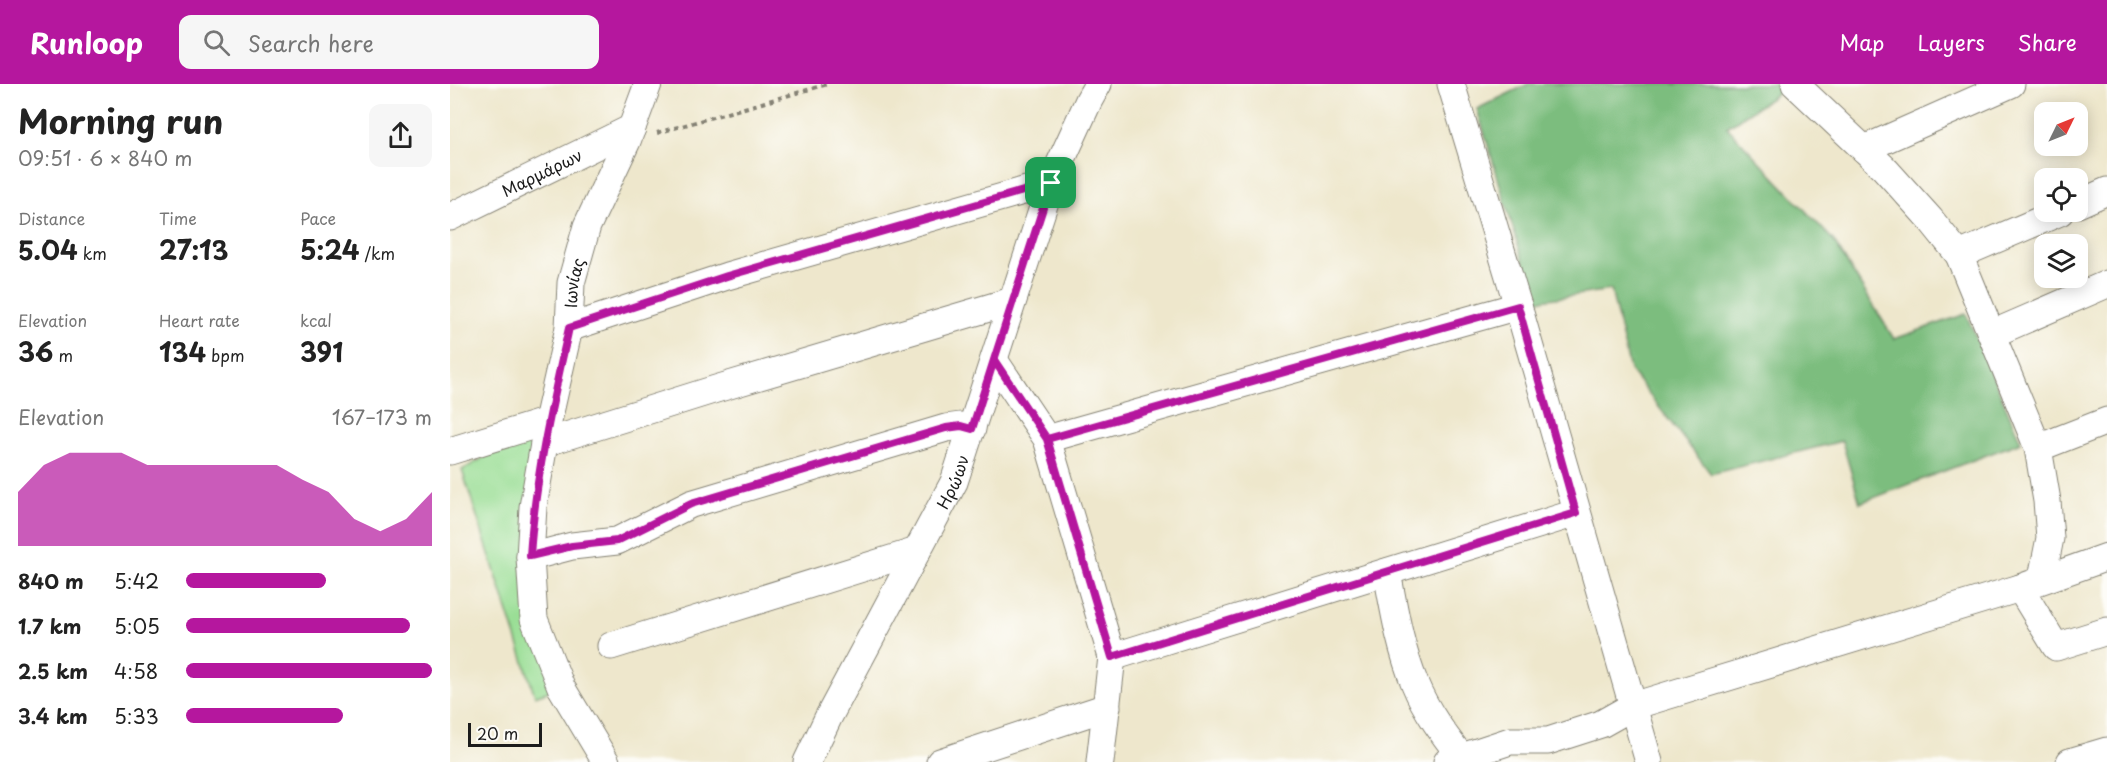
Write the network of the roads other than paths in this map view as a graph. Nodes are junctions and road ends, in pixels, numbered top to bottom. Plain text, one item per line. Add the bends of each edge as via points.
1 (648, 84) edge
2 (1112, 84) edge
3 (1451, 84) edge
4 (1795, 84) edge
5 (2011, 84) edge
6 (1093, 92) edge
7 (630, 134) junction
8 (1864, 149) junction
9 (1051, 183) junction
10 (2107, 191) edge
11 (2088, 200) edge
12 (450, 217) edge
13 (2037, 222) edge
14 (1959, 255) junction
15 (2107, 284) edge
16 (1012, 301) junction
17 (1518, 306) junction
18 (569, 328) junction
19 (1992, 334) junction
20 (994, 360) junction
21 (2107, 421) edge
22 (972, 429) junction
23 (546, 432) junction
24 (1047, 439) junction
25 (2038, 448) junction
26 (450, 452) edge
27 (1576, 513) junction
28 (918, 551) junction
29 (530, 556) junction
30 (2107, 557) edge
31 (1387, 572) junction
32 (2031, 583) junction
33 (2107, 631) edge
34 (611, 646) dead end
35 (1112, 657) junction
36 (1633, 706) junction
37 (1107, 707) junction
38 (2107, 751) edge
39 (1455, 760) edge
40 (606, 762) edge
41 (807, 762) edge
42 (940, 762) edge
43 (1100, 762) edge
44 (1649, 762) edge
45 (2070, 762) edge

1 - 7 street, Ιωνίας
2 - 6 street
3 - 17 street
4 - 8 street
5 - 8 street
6 - 9 street, Ηρώων
7 - 12 street, Μαρμάρων
7 - 18 street, Ιωνίας via 587,226 571,283
8 - 14 street
9 - 16 street, Ηρώων
9 - 18 street via 727,276
10 - 11 street
13 - 14 street
14 - 19 street
15 - 19 street
16 - 20 street, Ηρώων
16 - 23 street via 761,376
17 - 24 street
17 - 27 street
18 - 23 street, Ιωνίας
19 - 25 street
20 - 22 street, Ηρώων
20 - 24 street
21 - 25 street
22 - 28 street, Ηρώων via 954,482
22 - 29 street via 946,428 691,504 617,541
23 - 26 street
23 - 29 street, Ιωνίας via 533,507
24 - 35 street
25 - 32 street via 2050,538
27 - 31 street
27 - 36 street
28 - 34 street
28 - 41 street, Ηρώων
29 - 40 street, Ιωνίας via 534,619 561,687
30 - 32 street
31 - 35 street
31 - 39 street via 1415,684
32 - 33 street via 2056,647
32 - 36 street
35 - 37 street
36 - 39 street via 1601,724 1548,741 1510,741
36 - 44 street
37 - 42 street
37 - 43 street
38 - 45 street

